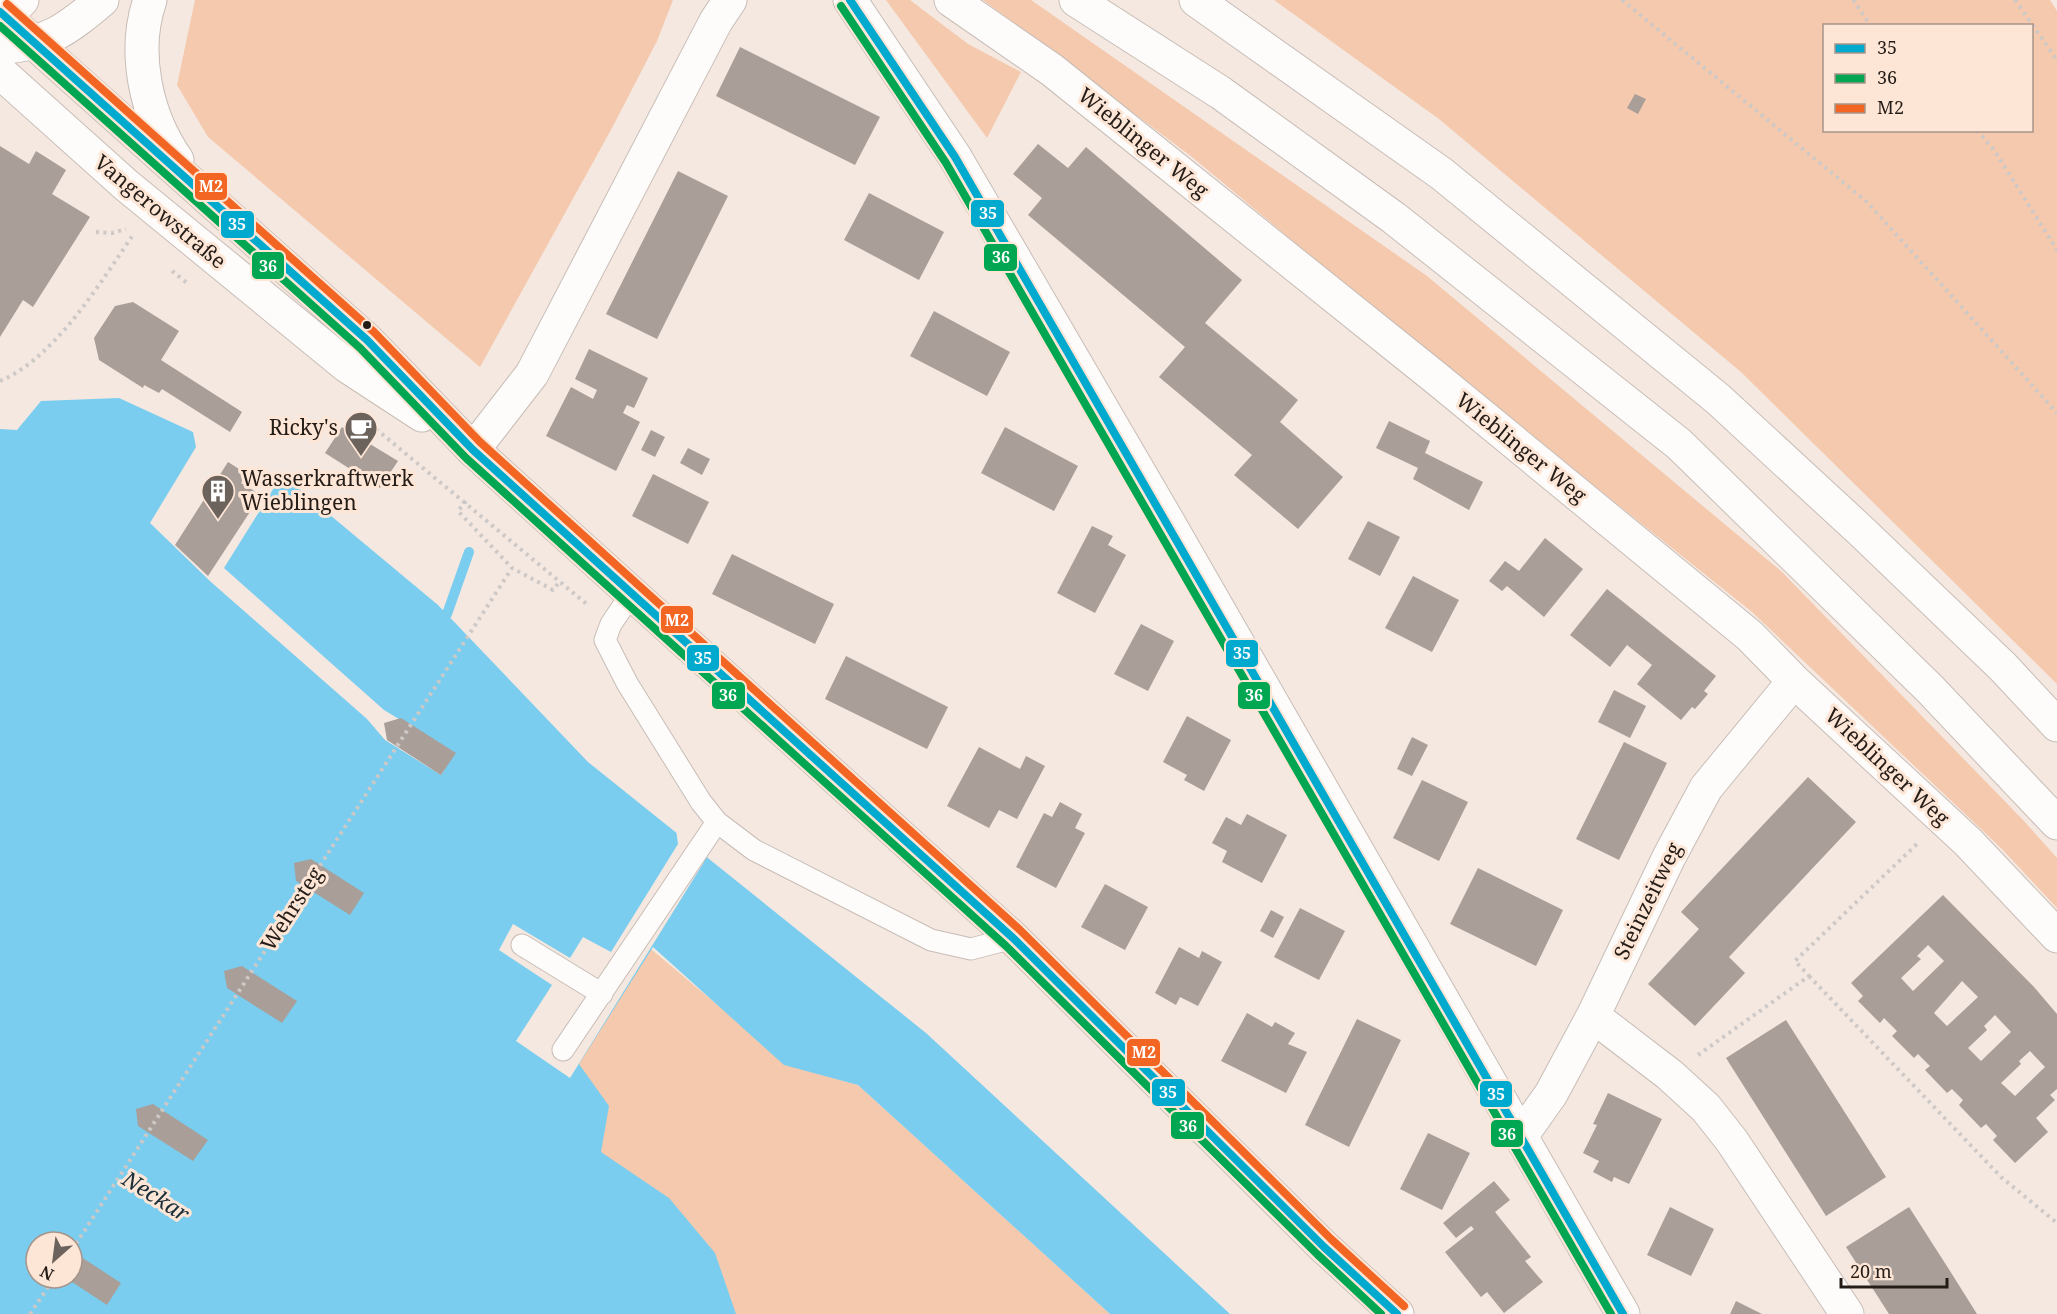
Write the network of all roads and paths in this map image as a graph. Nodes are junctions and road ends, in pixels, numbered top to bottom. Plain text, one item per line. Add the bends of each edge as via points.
1 (102, 0) edge
2 (150, 0) edge
3 (730, 0) edge
4 (850, 0) edge
5 (951, 0) edge
6 (1076, 0) edge
7 (1196, 0) edge
8 (1622, 0) edge
9 (1853, 0) edge
10 (2015, 0) edge
11 (6, 20) edge
12 (1869, 24) edge
13 (2032, 24) edge
14 (2033, 26) edge
15 (36, 43) junction
16 (2057, 60) edge
17 (0, 72) edge
18 (1979, 132) edge
19 (209, 197) junction
20 (131, 227) dead end
21 (96, 232) dead end
22 (135, 232) dead end
23 (2057, 250) edge
24 (170, 266) dead end
25 (193, 288) dead end
26 (0, 381) edge
27 (2057, 413) edge
28 (372, 426) dead end
29 (473, 450) junction
30 (466, 501) junction
31 (512, 568) junction
32 (560, 581) junction
33 (632, 593) junction
34 (611, 624) junction
35 (1794, 681) junction
36 (2057, 725) edge
37 (1943, 819) junction
38 (717, 822) junction
39 (2057, 823) edge
40 (2057, 936) edge
41 (1013, 938) junction
42 (522, 945) dead end
43 (1809, 976) junction
44 (602, 994) junction
45 (1593, 1016) junction
46 (563, 1050) dead end
47 (1670, 1075) junction
48 (1522, 1135) junction
49 (2057, 1223) edge
50 (84, 1231) edge
51 (46, 1290) edge
52 (30, 1314) edge
53 (1397, 1314) edge
54 (1623, 1314) edge
55 (1847, 1314) edge

1 - 15 main road via 58,34
2 - 19 main road via 143,36 148,96 171,152
3 - 29 main road via 532,374
4 - 48 main road via 955,157
5 - 35 main road, Wieblinger Weg via 1052,70 1436,378 1750,636
6 - 39 main road via 1221,93 1394,218 1679,444 1930,689
7 - 36 main road via 1442,174 1718,399 2003,667
8 - 27 path via 1867,202
9 - 12 path
10 - 13 path
11 - 15 main road
14 - 16 path
15 - 19 main road, Vangerowstraße
17 - 29 main road, Vangerowstraße via 126,185 347,366
18 - 23 path
19 - 29 main road, Vangerowstraße via 367,340
20 - 21 path via 112,233
22 - 26 path via 74,317 19,373
24 - 25 path
28 - 30 path
29 - 33 main road, Vangerowstraße
30 - 31 path via 458,511
30 - 32 path
31 - 32 path via 554,590
31 - 50 path, Wehrsteg
32 - 34 path
33 - 34 lane
33 - 41 main road, Vangerowstraße
34 - 38 lane via 605,640 627,683 700,802
35 - 37 main road, Wieblinger Weg
35 - 45 main road, Steinzeitweg via 1706,788
37 - 40 main road, Wieblinger Weg
37 - 43 path via 1795,961
38 - 41 lane via 754,850 931,940 971,949
38 - 44 lane
41 - 53 main road, Vangerowstraße via 1324,1247
42 - 44 lane
43 - 47 path
43 - 49 path via 2001,1177
44 - 46 lane
45 - 47 main road
45 - 48 main road, Steinzeitweg via 1551,1094
47 - 55 main road via 1706,1108 1732,1141
48 - 54 main road
51 - 52 path

